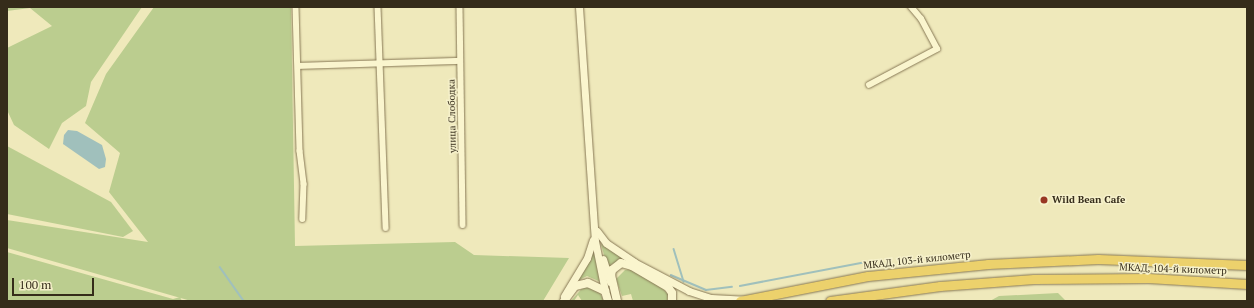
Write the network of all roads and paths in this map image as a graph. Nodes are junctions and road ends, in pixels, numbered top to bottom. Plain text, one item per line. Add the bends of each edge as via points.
1 (296, 7) edge
2 (378, 7) edge
3 (460, 7) edge
4 (579, 7) edge
5 (911, 7) edge
6 (460, 61) junction
7 (380, 63) junction
8 (299, 66) junction
9 (869, 85) dead end
10 (303, 219) dead end
11 (463, 225) dead end
12 (386, 228) dead end
13 (595, 232) junction
14 (1098, 259) joint
15 (1247, 266) edge
16 (1247, 284) edge
17 (609, 290) junction
18 (871, 294) junction
19 (561, 301) edge
20 (564, 301) edge
21 (608, 301) edge
22 (617, 301) edge
23 (672, 301) edge
24 (742, 301) edge
25 (830, 301) edge
26 (843, 301) edge

1 - 8 street
2 - 7 street
3 - 6 street, улица Слободка
4 - 13 street
5 - 9 street via 921,19 937,49
6 - 7 street
6 - 11 street, улица Слободка
7 - 8 street
7 - 12 street
8 - 10 street
13 - 17 street
13 - 19 street via 587,258
13 - 24 street via 606,243 634,262 689,291 711,298
14 - 15 highway, МКАД, 104-й километр
14 - 24 highway, МКАД, 103-й километр via 988,264 883,274
16 - 18 highway, МКАД, 104-й километр via 1098,277 1006,280
17 - 20 main road via 594,284 582,283 575,286
17 - 21 main road
17 - 22 main road
17 - 23 main road via 612,270 621,263 627,264 668,287 672,293
18 - 25 highway
18 - 26 main road

